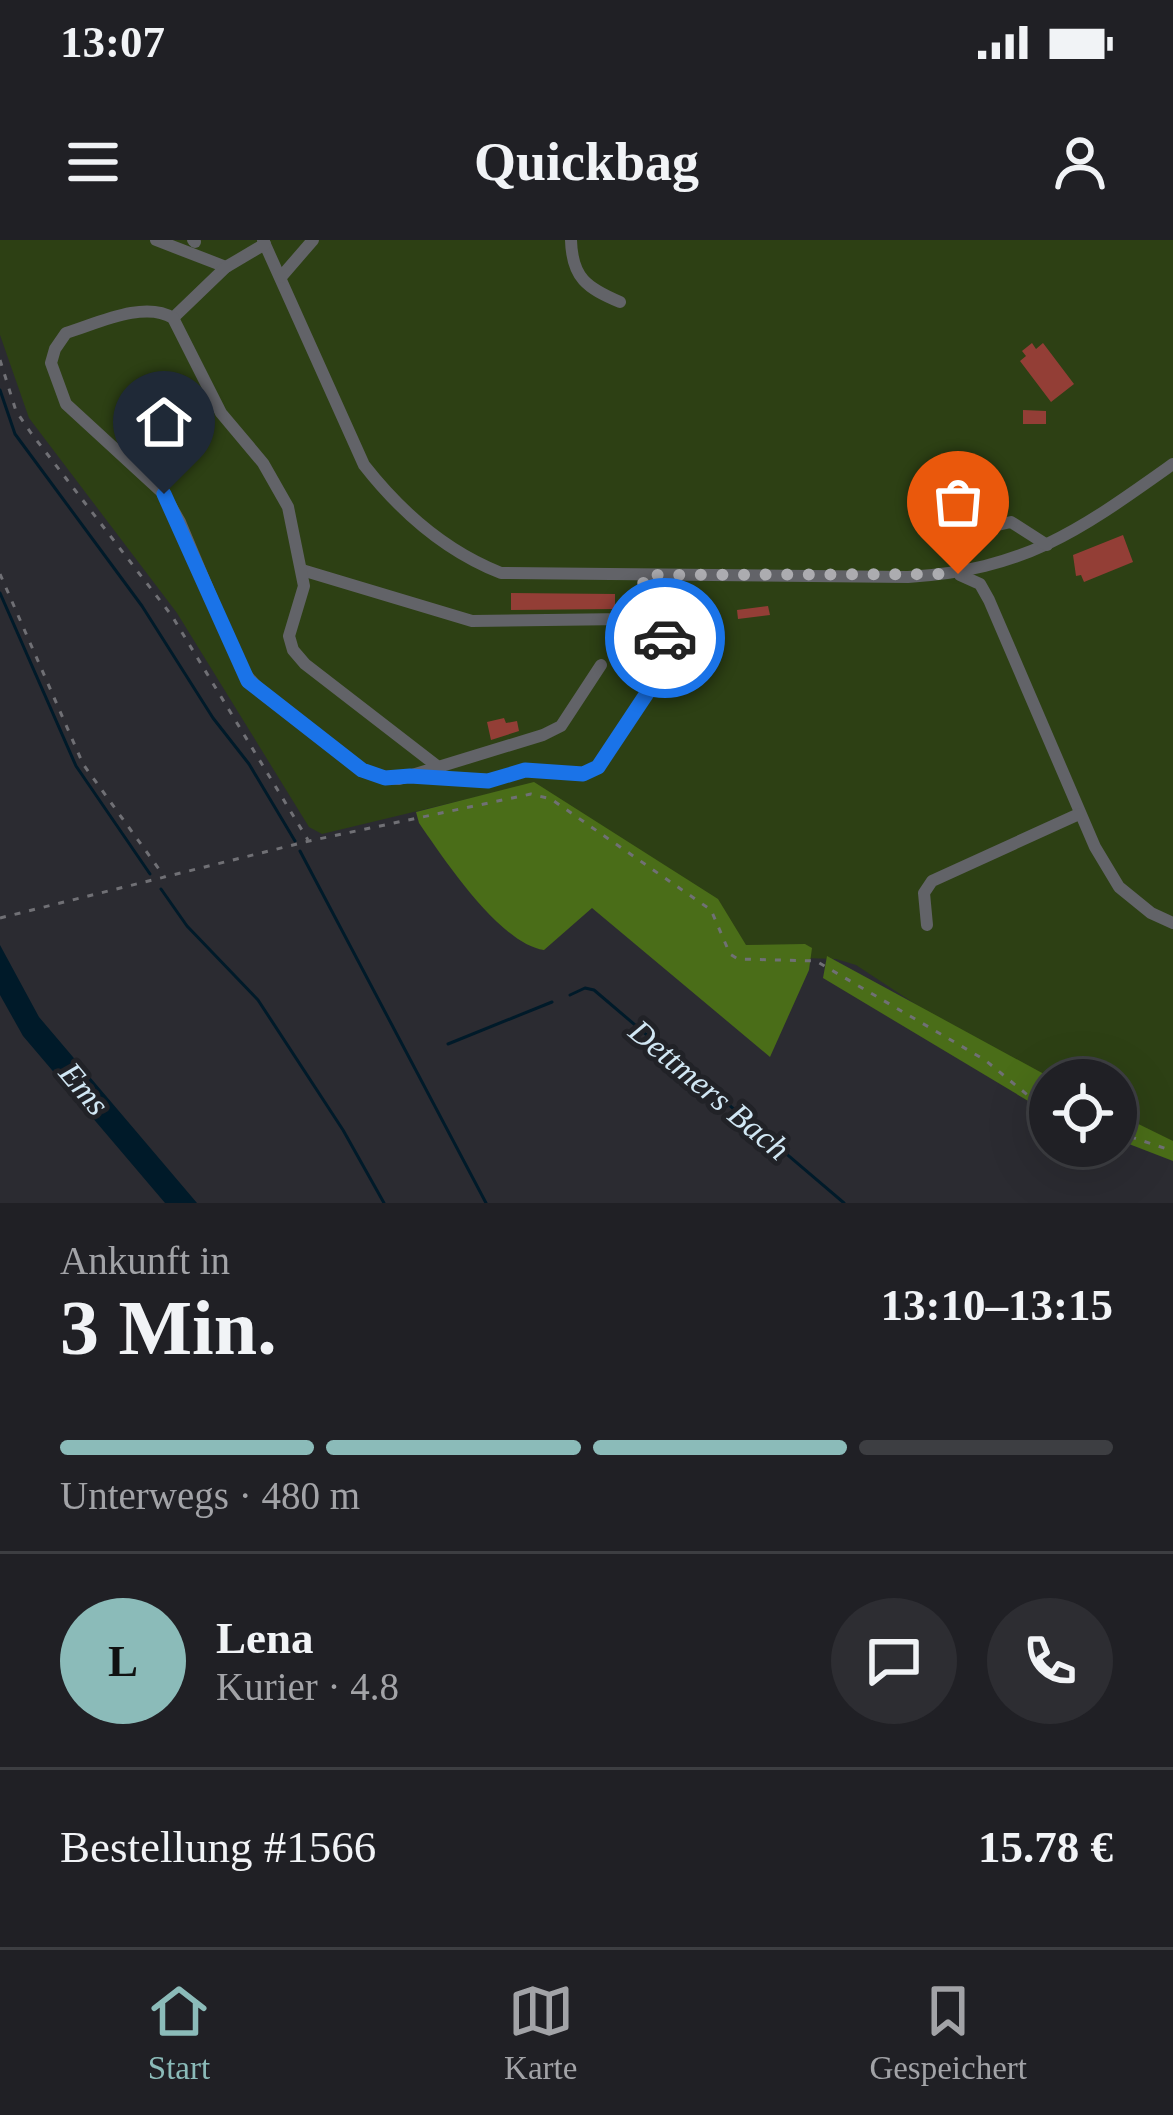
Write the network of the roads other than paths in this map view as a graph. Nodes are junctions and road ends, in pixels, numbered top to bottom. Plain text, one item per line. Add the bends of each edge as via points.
1 (156, 240) edge
2 (313, 240) edge
3 (571, 240) edge
4 (264, 242) edge
5 (193, 244) edge
6 (226, 267) junction
7 (281, 278) junction
8 (620, 302) dead end
9 (173, 318) junction
10 (1173, 464) edge
11 (934, 539) dead end
12 (1047, 545) junction
13 (302, 570) junction
14 (958, 574) junction
15 (644, 575) junction
16 (641, 613) junction
17 (601, 665) dead end
18 (437, 766) junction
19 (410, 776) junction
20 (1079, 814) junction
21 (1173, 923) edge
22 (928, 925) dead end

1 - 5 lane
2 - 7 lane
3 - 8 lane via 579,280
4 - 6 lane
4 - 7 lane
5 - 6 lane
6 - 9 lane
7 - 15 lane via 364,465 454,551 501,573
9 - 13 lane via 220,413 288,507
9 - 19 lane via 144,311 66,333 51,363 66,404 164,494 248,681 362,770
10 - 12 lane
11 - 12 lane via 1011,522
12 - 14 lane
13 - 16 lane via 472,621 625,620
13 - 18 lane via 292,650
14 - 15 lane
14 - 20 lane via 980,584 989,600
15 - 16 lane
16 - 19 lane via 670,643 671,657 598,767 583,774 525,770 488,781
17 - 18 lane via 561,726
18 - 19 lane
20 - 21 lane via 1118,887
20 - 22 lane via 932,881 924,893

